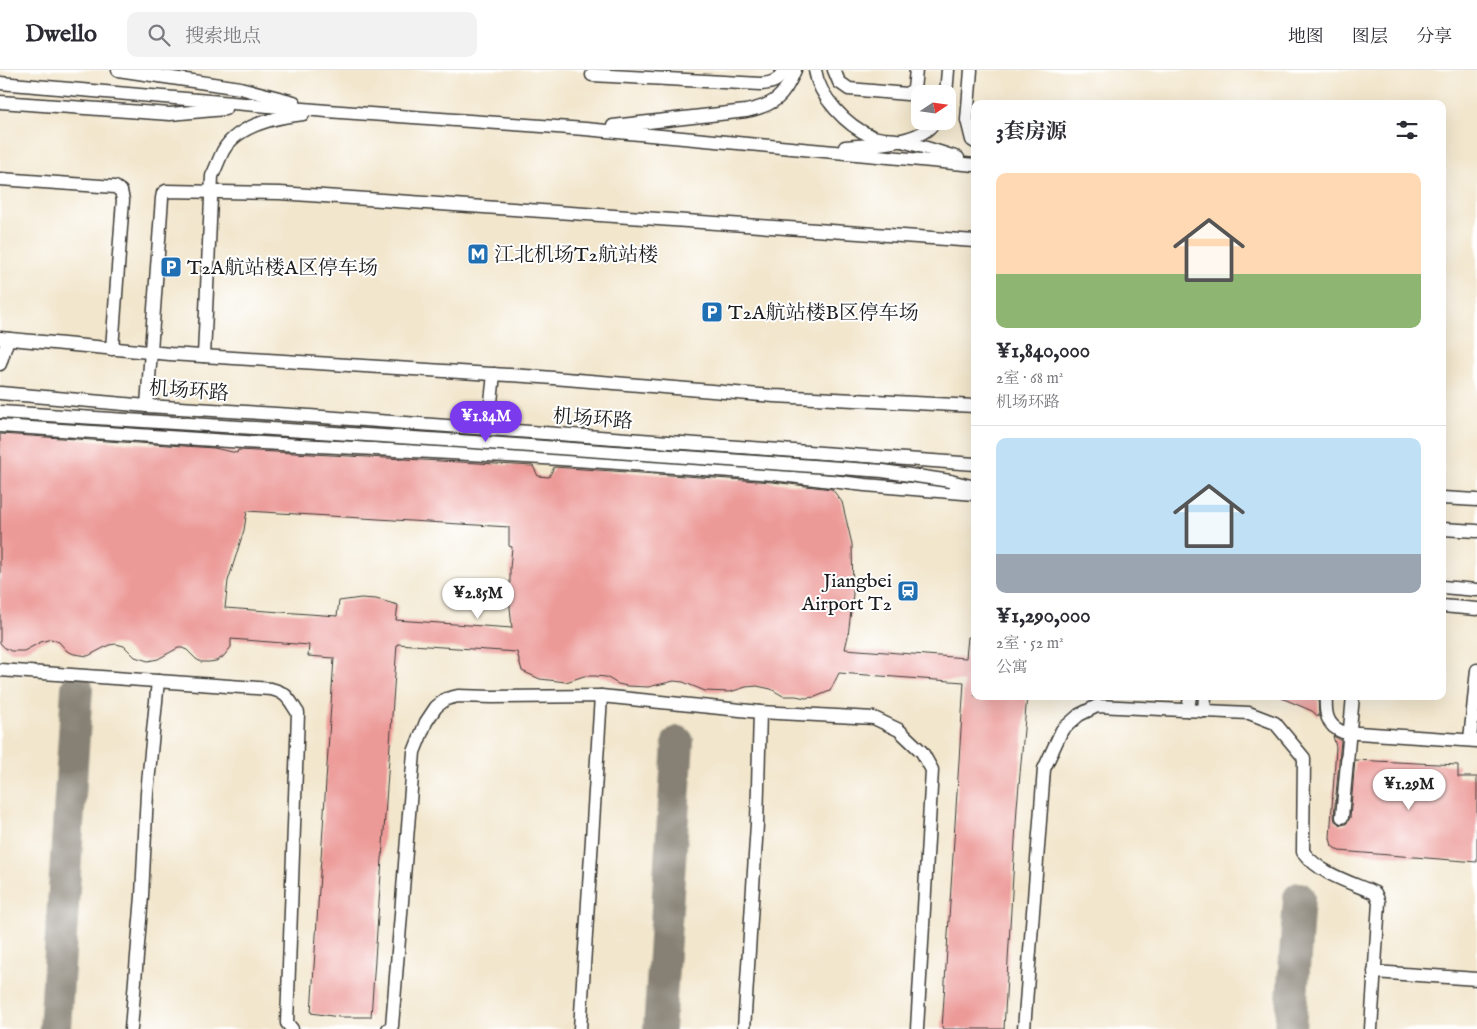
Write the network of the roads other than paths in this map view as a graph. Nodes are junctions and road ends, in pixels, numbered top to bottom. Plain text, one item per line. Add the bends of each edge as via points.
1 (118, 70) edge
2 (783, 70) edge
3 (795, 70) edge
4 (815, 70) edge
5 (834, 70) edge
6 (916, 70) edge
7 (948, 70) edge
8 (971, 70) edge
9 (592, 75) dead end
10 (692, 76) edge
11 (0, 83) edge
12 (947, 85) edge
13 (0, 102) edge
14 (260, 105) junction
15 (328, 111) junction
16 (586, 129) junction
17 (926, 130) edge
18 (971, 135) edge
19 (902, 142) junction
20 (816, 150) junction
21 (971, 163) edge
22 (971, 164) edge
23 (0, 179) edge
24 (211, 191) junction
25 (971, 241) edge
26 (4, 338) edge
27 (112, 349) junction
28 (151, 352) junction
29 (204, 356) junction
30 (0, 364) edge
31 (494, 374) junction
32 (0, 393) edge
33 (147, 406) junction
34 (971, 406) edge
35 (0, 412) edge
36 (0, 426) edge
37 (488, 430) junction
38 (971, 464) edge
39 (950, 481) junction
40 (971, 481) edge
41 (971, 486) edge
42 (971, 494) edge
43 (1446, 498) edge
44 (1477, 500) edge
45 (1446, 529) edge
46 (1477, 531) edge
47 (1446, 587) edge
48 (1477, 590) edge
49 (1446, 606) edge
50 (1477, 609) edge
51 (0, 670) edge
52 (1477, 670) edge
53 (158, 681) junction
54 (601, 696) junction
55 (1189, 700) edge
56 (1205, 700) edge
57 (1326, 700) edge
58 (1353, 700) edge
59 (1188, 710) junction
60 (1204, 711) junction
61 (760, 712) junction
62 (1349, 733) junction
63 (1474, 741) edge
64 (1342, 817) dead end
65 (1374, 972) junction
66 (1477, 979) edge
67 (131, 1029) edge
68 (292, 1029) edge
69 (388, 1029) edge
70 (580, 1029) edge
71 (744, 1029) edge
72 (917, 1029) edge
73 (1024, 1029) edge
74 (1371, 1029) edge

1 - 15 street via 240,88
2 - 10 street via 778,79 770,83
3 - 16 street via 782,95 765,107
4 - 19 street via 828,100 846,120 872,137
5 - 6 street via 839,82 850,89 906,94 914,89
7 - 12 street
8 - 18 street via 968,120
9 - 10 street
11 - 14 street
13 - 14 street via 170,114
14 - 15 street
15 - 16 street
15 - 24 street via 276,117 243,130 224,149 212,176
16 - 20 street
17 - 19 street
19 - 20 street
19 - 21 street
20 - 22 street
23 - 27 street via 114,187 121,191 123,200
24 - 25 street
24 - 28 street via 170,190 163,193
24 - 29 street
26 - 27 street
26 - 30 street
27 - 28 street
28 - 29 street
28 - 33 street
29 - 31 street
31 - 34 street via 774,396
31 - 37 street
32 - 33 street, 机场环路
33 - 37 street, 机场环路
35 - 39 street, 机场环路, bridge via 883,471
36 - 42 street via 562,459 773,474
37 - 38 street, 机场环路
39 - 40 street
39 - 41 street
43 - 44 street
45 - 46 street
47 - 48 street
49 - 50 street
51 - 53 street
52 - 63 street
53 - 67 street
53 - 68 street via 271,689 288,696 298,713 287,1023
54 - 61 street
54 - 69 street via 458,696 446,699 436,707 426,722 414,752 392,1026
54 - 70 street
55 - 59 street
56 - 60 street
57 - 62 street via 1325,711 1330,723 1336,730
58 - 62 street
59 - 60 street
59 - 73 street via 1097,706 1078,715 1062,730 1044,769
60 - 65 street via 1248,713 1275,723 1304,758 1303,852 1322,870 1375,893 1379,902
61 - 71 street
61 - 72 street via 874,718 899,730 922,752 932,770
62 - 63 street
62 - 64 street
65 - 66 street
65 - 74 street

